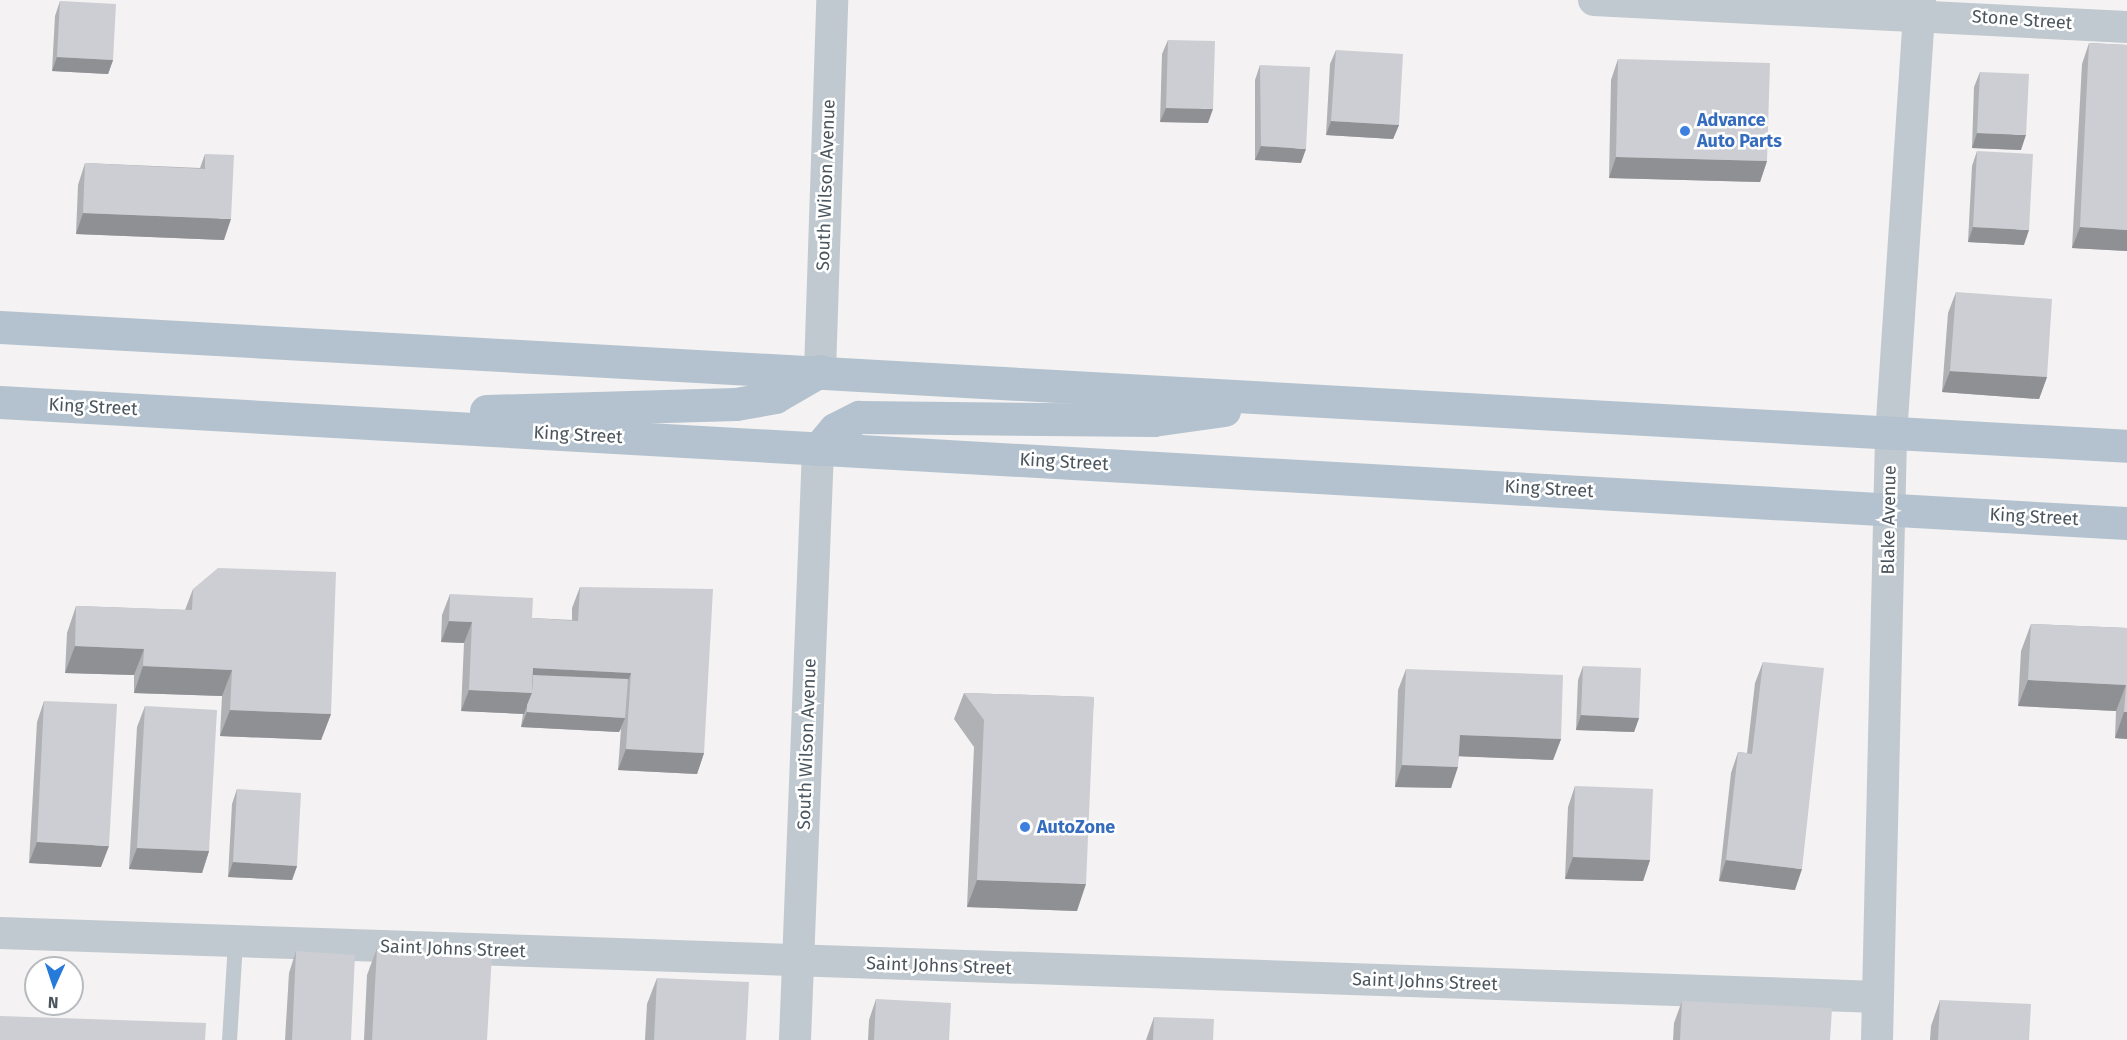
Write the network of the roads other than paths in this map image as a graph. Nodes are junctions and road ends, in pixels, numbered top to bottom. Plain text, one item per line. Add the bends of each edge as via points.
1 (832, 0) edge
2 (1593, 0) edge
3 (1920, 7) edge
4 (2127, 27) edge
5 (0, 327) edge
6 (820, 371) junction
7 (1270, 399) junction
8 (0, 402) edge
9 (401, 424) junction
10 (1891, 436) junction
11 (2127, 446) edge
12 (818, 449) junction
13 (1889, 509) junction
14 (2127, 523) edge
15 (0, 933) edge
16 (235, 942) junction
17 (799, 962) junction
18 (1878, 997) junction
19 (229, 1040) edge
20 (795, 1040) edge
21 (1877, 1040) edge

1 - 6 street, South Wilson Avenue
2 - 3 street, Stone Street
3 - 4 street, Stone Street
3 - 10 street, Blake Avenue
5 - 6 main road
6 - 7 main road
6 - 9 main road via 775,397 736,404 556,407
7 - 10 main road
7 - 12 main road via 1153,420 859,417 835,429
8 - 9 main road, King Street
9 - 12 main road, King Street
10 - 11 main road
10 - 13 street, Blake Avenue
12 - 13 main road, King Street
12 - 17 street, South Wilson Avenue
13 - 14 main road, King Street
13 - 18 street, Blake Avenue
15 - 16 street, Saint Johns Street
16 - 17 street, Saint Johns Street
16 - 19 lane
17 - 18 street, Saint Johns Street
17 - 20 street, South Wilson Avenue
18 - 21 street, Blake Avenue

